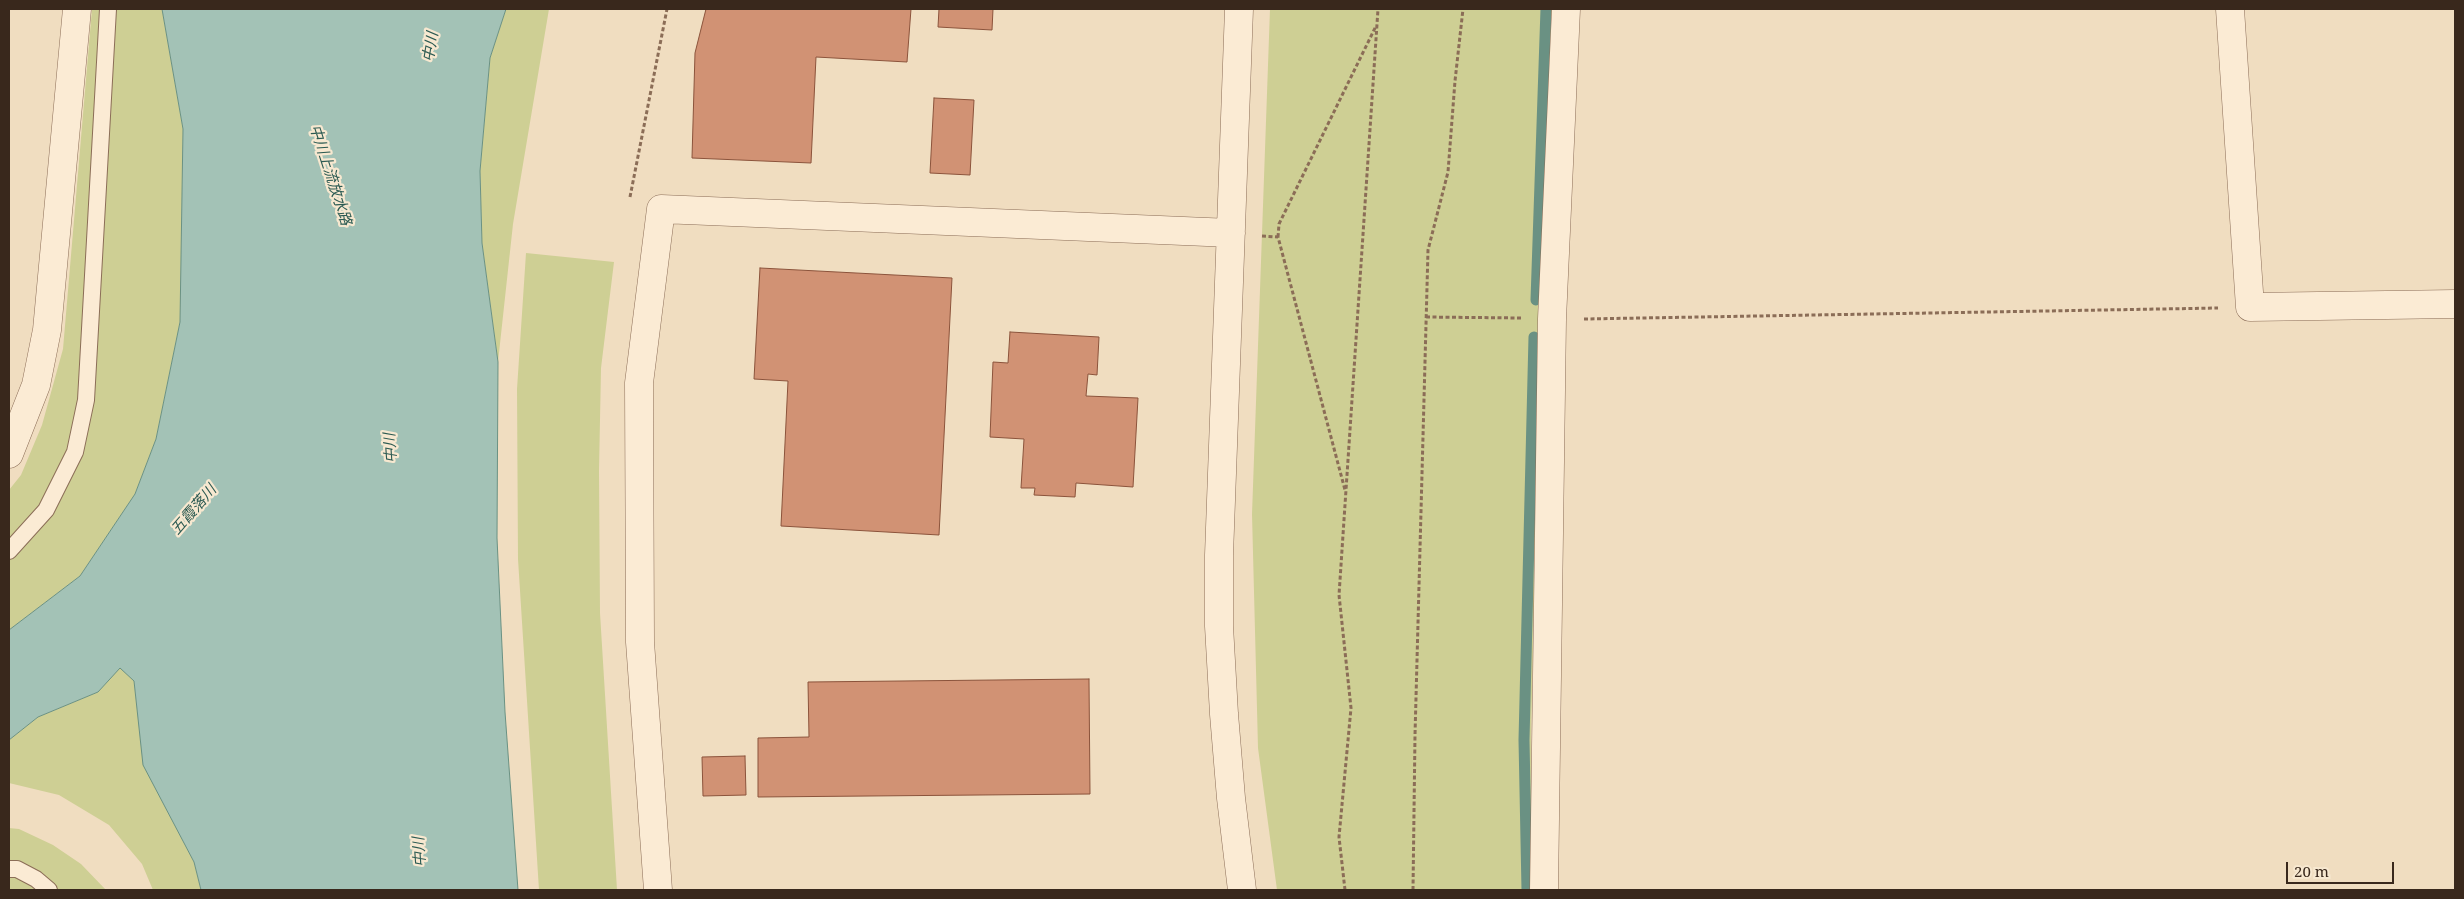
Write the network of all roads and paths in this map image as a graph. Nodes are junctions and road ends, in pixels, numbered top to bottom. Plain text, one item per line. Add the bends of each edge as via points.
1 (77, 9) edge
2 (108, 9) edge
3 (1239, 9) edge
4 (1378, 9) edge
5 (1463, 9) edge
6 (1566, 9) edge
7 (2230, 9) edge
8 (1377, 24) junction
9 (1243, 234) junction
10 (1278, 238) junction
11 (2455, 304) edge
12 (2250, 307) junction
13 (1426, 317) junction
14 (1552, 319) junction
15 (9, 454) edge
16 (1346, 494) junction
17 (9, 552) edge
18 (9, 869) edge
19 (49, 890) edge
20 (658, 890) edge
21 (1242, 890) edge
22 (1345, 890) edge
23 (1413, 890) edge
24 (1544, 890) edge

1 - 15 street via 46,330 36,385
2 - 17 lane via 86,400 75,452 46,510
3 - 9 street
4 - 8 path
5 - 13 path via 1448,172 1428,250
6 - 14 street
7 - 12 street
8 - 10 path via 1279,224
8 - 16 path
9 - 10 path
9 - 20 street via 661,208 639,383 640,642
9 - 21 street via 1219,555 1219,626 1231,798
10 - 16 path
11 - 12 street
12 - 14 path
13 - 14 path
13 - 23 path
14 - 24 street
16 - 22 path via 1339,594 1351,708 1339,837
18 - 19 lane via 17,869

